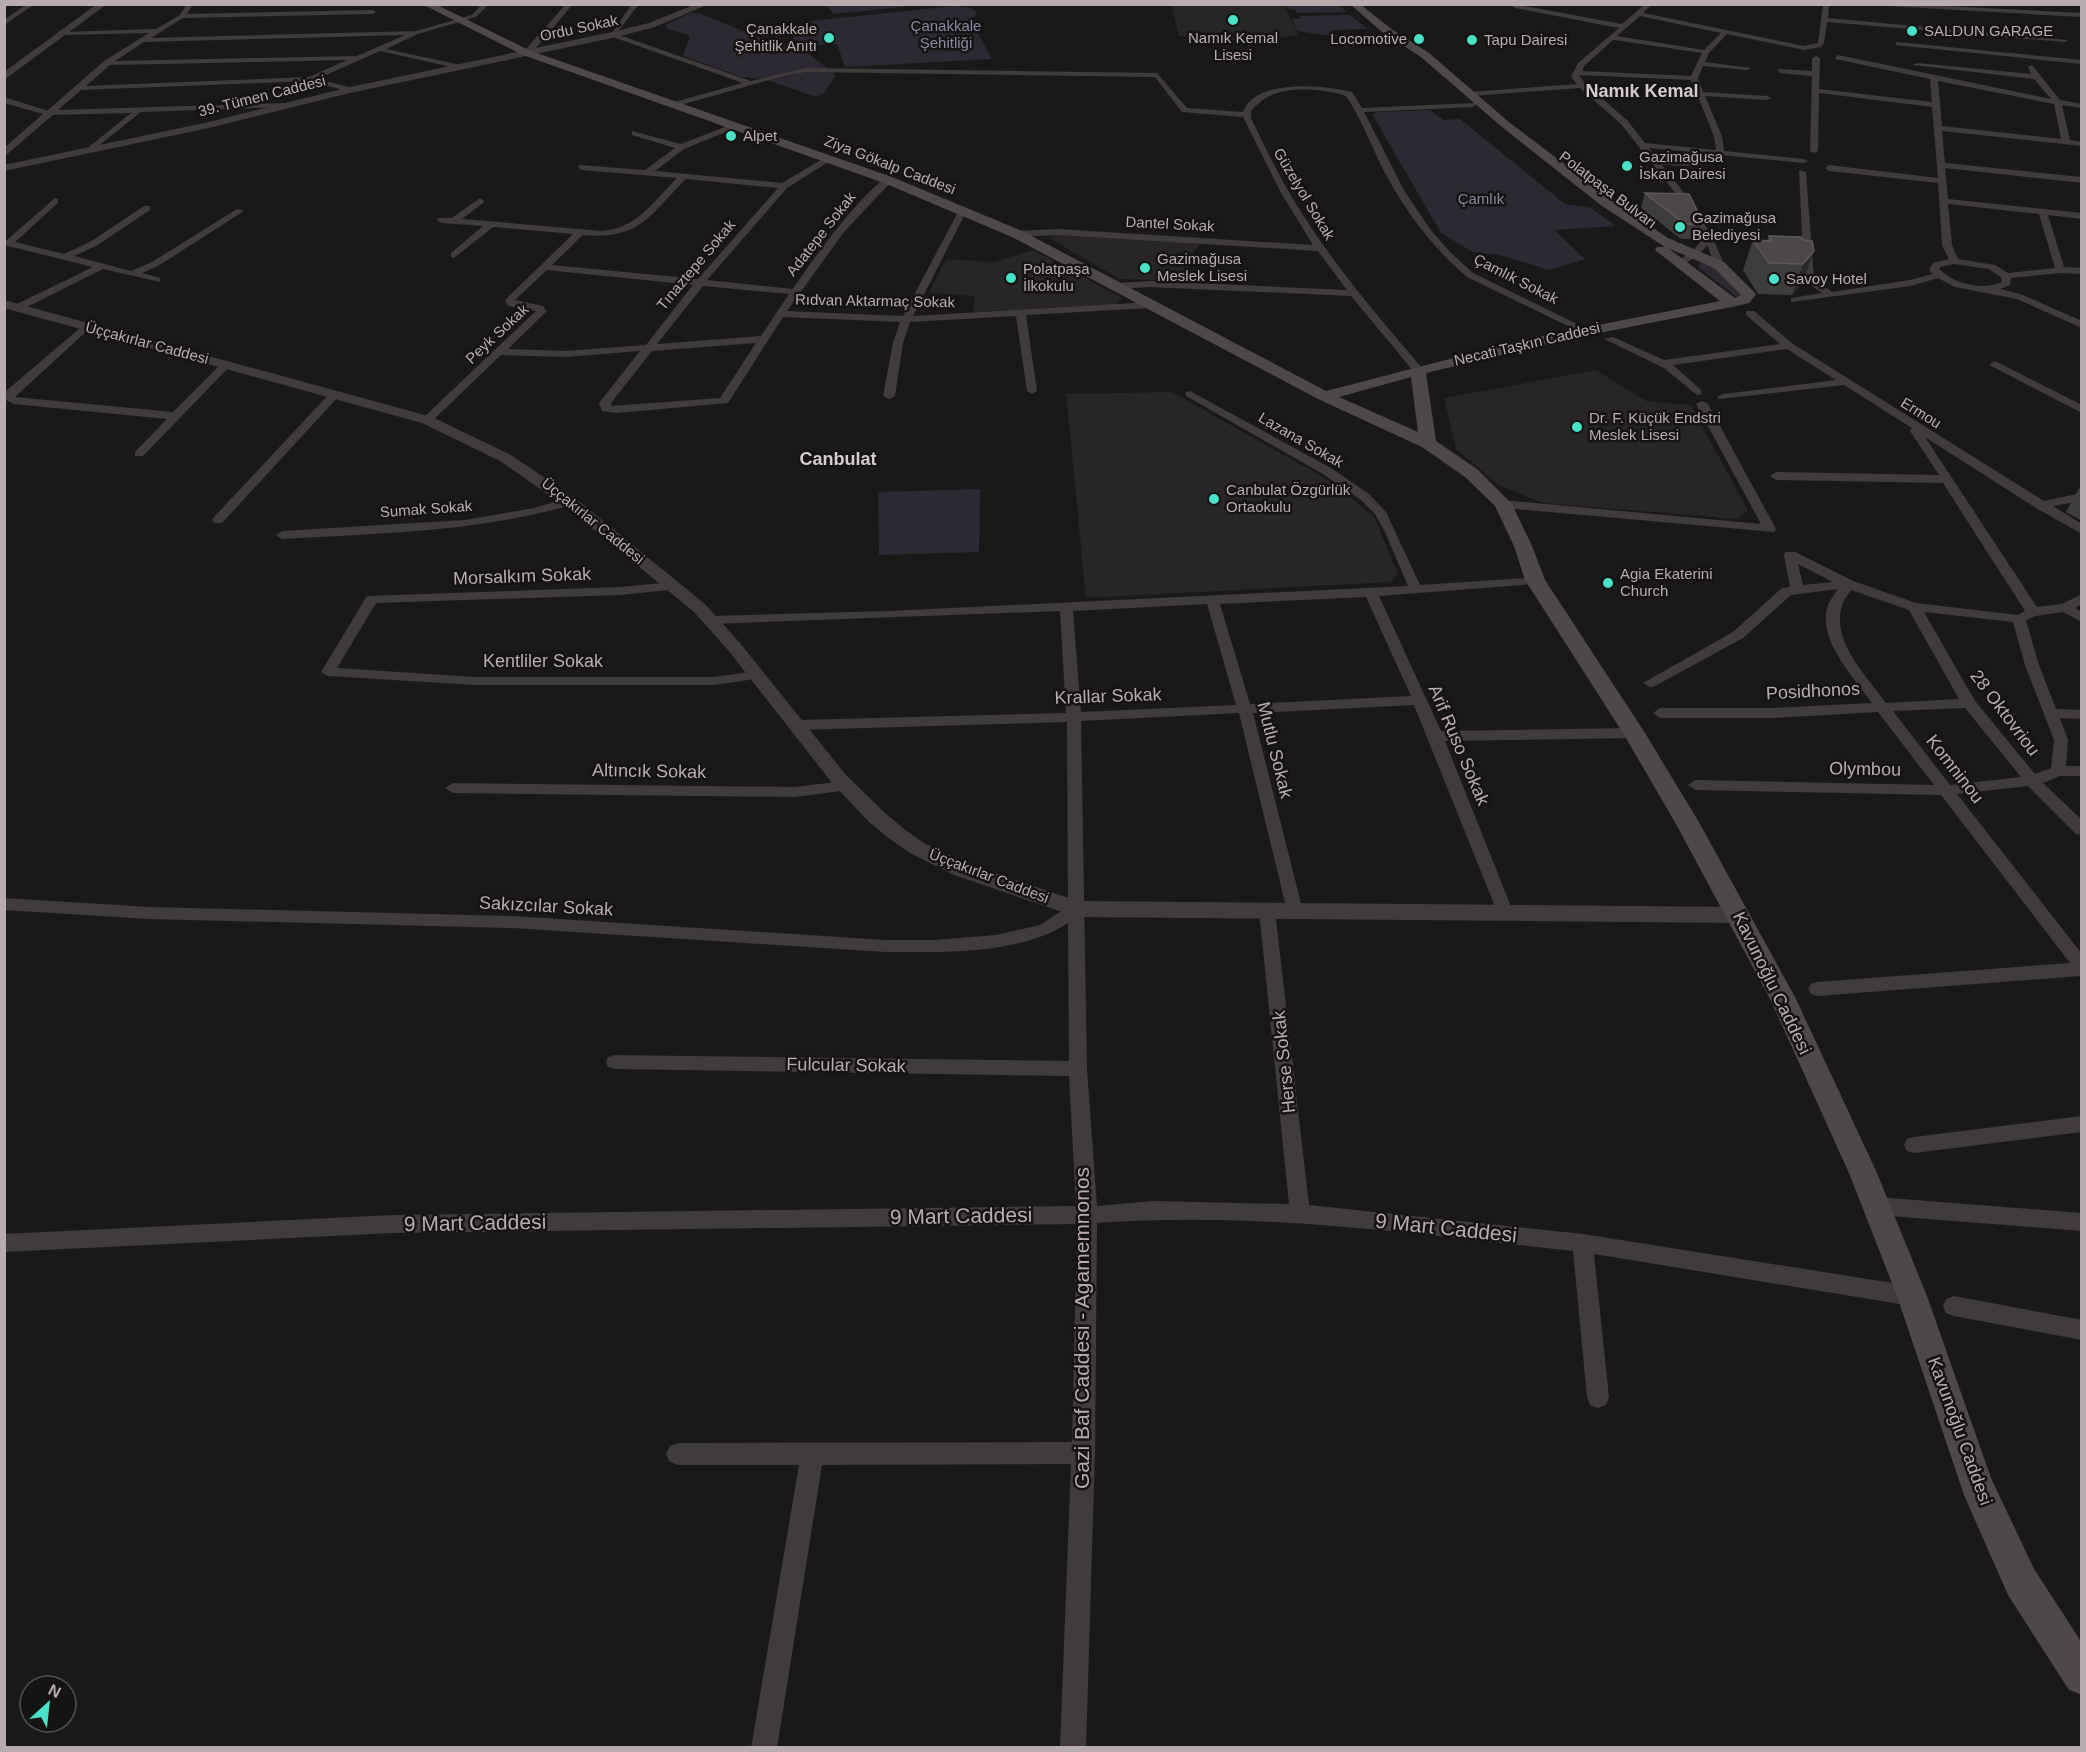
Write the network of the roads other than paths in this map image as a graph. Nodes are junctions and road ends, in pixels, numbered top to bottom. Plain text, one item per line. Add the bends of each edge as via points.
1 (32, 4) edge
2 (104, 4) edge
3 (190, 4) edge
4 (270, 4) edge
5 (426, 4) edge
6 (486, 4) edge
7 (570, 4) edge
8 (636, 4) edge
9 (705, 4) edge
10 (1345, 4) edge
11 (1354, 4) edge
12 (1649, 4) edge
13 (1826, 4) edge
14 (1854, 4) edge
15 (1515, 6) dead end
16 (260, 14) junction
17 (1641, 14) junction
18 (2082, 15) edge
19 (182, 16) junction
20 (364, 20) dead end
21 (458, 20) junction
22 (1825, 20) junction
23 (4, 23) edge
24 (1626, 27) junction
25 (356, 28) dead end
26 (1382, 30) junction
27 (158, 31) junction
28 (1726, 31) junction
29 (63, 33) junction
30 (416, 33) junction
31 (612, 35) junction
32 (347, 36) junction
33 (1614, 38) junction
34 (144, 40) junction
35 (2065, 40) dead end
36 (380, 49) junction
37 (1706, 52) junction
38 (527, 53) junction
39 (1897, 54) dead end
40 (2029, 56) junction
41 (1838, 57) dead end
42 (358, 58) junction
43 (1816, 58) dead end
44 (209, 61) junction
45 (2082, 62) edge
46 (107, 63) junction
47 (1702, 64) junction
48 (1897, 66) junction
49 (458, 67) junction
50 (1747, 68) dead end
51 (201, 69) dead end
52 (1780, 70) dead end
53 (1576, 73) junction
54 (1817, 74) junction
55 (193, 76) dead end
56 (4, 77) edge
57 (2036, 77) junction
58 (1694, 78) junction
59 (1934, 78) junction
60 (310, 79) junction
61 (750, 83) junction
62 (185, 84) junction
63 (1582, 86) junction
64 (80, 88) junction
65 (350, 90) junction
66 (1817, 91) junction
67 (1702, 94) junction
68 (1767, 98) dead end
69 (1471, 99) junction
70 (4, 100) edge
71 (2058, 103) junction
72 (677, 104) junction
73 (285, 105) junction
74 (1935, 105) junction
75 (2082, 106) edge
76 (139, 110) junction
77 (1360, 110) junction
78 (50, 113) junction
79 (1247, 116) junction
80 (735, 125) junction
81 (1937, 128) junction
82 (635, 133) dead end
83 (2066, 142) junction
84 (2082, 144) edge
85 (1643, 146) junction
86 (681, 147) junction
87 (93, 148) junction
88 (1814, 151) dead end
89 (1720, 152) junction
90 (4, 154) edge
91 (829, 159) junction
92 (1804, 161) dead end
93 (1655, 162) junction
94 (1942, 165) junction
95 (582, 167) dead end
96 (4, 168) edge
97 (1829, 168) dead end
98 (1802, 172) dead end
99 (647, 173) junction
100 (684, 176) junction
101 (888, 180) junction
102 (2082, 180) edge
103 (1941, 181) junction
104 (783, 186) junction
105 (55, 201) dead end
106 (480, 201) dead end
107 (1945, 201) junction
108 (147, 208) dead end
109 (963, 210) junction
110 (240, 211) dead end
111 (2043, 213) junction
112 (2082, 216) edge
113 (441, 220) dead end
114 (454, 221) junction
115 (491, 224) junction
116 (581, 232) junction
117 (1017, 234) junction
118 (7, 243) edge
119 (1703, 246) junction
120 (1320, 248) junction
121 (454, 255) dead end
122 (67, 256) junction
123 (1954, 261) junction
124 (1680, 263) junction
125 (1719, 265) junction
126 (102, 266) junction
127 (545, 267) junction
128 (2060, 270) junction
129 (2082, 271) edge
130 (132, 274) junction
131 (1939, 275) junction
132 (156, 280) dead end
133 (2005, 281) junction
134 (700, 283) junction
135 (1119, 286) junction
136 (1981, 288) junction
137 (794, 292) junction
138 (1353, 292) junction
139 (1831, 294) junction
140 (2020, 297) junction
141 (1795, 300) dead end
142 (1732, 303) junction
143 (1149, 305) junction
144 (12, 306) edge
145 (1750, 313) dead end
146 (780, 314) junction
147 (1022, 314) junction
148 (906, 319) junction
149 (2082, 325) edge
150 (86, 326) junction
151 (1584, 330) junction
152 (765, 339) junction
153 (1609, 339) dead end
154 (1789, 346) junction
155 (646, 350) junction
156 (500, 352) junction
157 (1663, 363) junction
158 (227, 364) junction
159 (1995, 364) dead end
160 (1418, 370) junction
161 (1845, 382) junction
162 (1032, 391) dead end
163 (1697, 392) dead end
164 (335, 394) junction
165 (1190, 394) dead end
166 (889, 396) dead end
167 (1324, 396) junction
168 (1724, 397) dead end
169 (1702, 404) dead end
170 (606, 409) joint
171 (2082, 410) edge
172 (176, 416) junction
173 (427, 420) junction
174 (1912, 426) junction
175 (1428, 443) junction
176 (139, 454) dead end
177 (1776, 476) dead end
178 (1947, 479) junction
179 (2082, 497) edge
180 (571, 501) junction
181 (1503, 504) junction
182 (2040, 505) junction
183 (218, 520) dead end
184 (2082, 530) edge
185 (282, 535) dead end
186 (1535, 580) junction
187 (1848, 584) junction
188 (674, 586) junction
189 (1797, 589) junction
190 (1416, 590) junction
191 (1371, 593) junction
192 (2082, 598) edge
193 (1212, 599) junction
194 (1065, 607) junction
195 (1914, 608) junction
196 (2065, 608) junction
197 (2026, 615) junction
198 (2082, 618) edge
199 (711, 620) junction
200 (328, 672) joint
201 (757, 675) junction
202 (1650, 682) dead end
203 (1420, 700) junction
204 (1969, 702) junction
205 (1882, 707) junction
206 (1245, 710) junction
207 (1660, 713) dead end
208 (2051, 713) junction
209 (2082, 715) edge
210 (1074, 717) junction
211 (798, 725) junction
212 (1634, 733) junction
213 (1436, 736) junction
214 (2058, 771) junction
215 (2082, 771) edge
216 (2032, 781) junction
217 (1696, 785) dead end
218 (843, 786) junction
219 (453, 788) dead end
220 (1947, 790) junction
221 (2082, 830) edge
222 (4, 904) edge
223 (1077, 909) junction
224 (1268, 911) junction
225 (1295, 911) junction
226 (1506, 914) junction
227 (1739, 915) junction
228 (2082, 968) edge
229 (1817, 989) dead end
230 (615, 1062) dead end
231 (1078, 1069) junction
232 (2082, 1124) edge
233 (1914, 1144) dead end
234 (1876, 1206) junction
235 (1300, 1213) junction
236 (1087, 1215) junction
237 (2082, 1222) edge
238 (4, 1243) edge
239 (1583, 1243) junction
240 (1912, 1296) junction
241 (1954, 1306) dead end
242 (2082, 1330) edge
243 (1598, 1397) dead end
244 (1083, 1453) junction
245 (678, 1454) dead end
246 (812, 1454) junction
247 (2082, 1677) edge
248 (764, 1748) edge
249 (1073, 1748) edge

1 - 23 street
2 - 29 street
3 - 19 street
4 - 16 street
5 - 21 main road, Ziya Gökalp Caddesi
6 - 21 street via 474,16
7 - 38 street
8 - 31 street
9 - 31 street, Ordu Sokak via 652,25
10 - 26 main road, Polatpaşa Bulvarı
11 - 26 main road, Polatpaşa Bulvarı
12 - 17 street
13 - 22 street
14 - 18 street
15 - 24 street
16 - 19 street
16 - 20 street via 376,10
17 - 24 street
17 - 28 street
19 - 27 street
21 - 30 street
21 - 38 main road, Ziya Gökalp Caddesi
22 - 28 street via 1821,43 1813,48
22 - 35 street
24 - 33 street
25 - 32 street
26 - 69 main road, Polatpaşa Bulvarı via 1425,55
27 - 29 street
27 - 34 street
28 - 37 street
29 - 56 street
30 - 32 street
30 - 36 street
31 - 38 street, Ordu Sokak
31 - 61 street
32 - 34 street
33 - 37 street
33 - 53 street
34 - 46 street
36 - 42 street
36 - 49 street
37 - 47 street
38 - 49 street, 39. Tümen Caddesi
38 - 72 main road, Ziya Gökalp Caddesi
39 - 40 street via 1897,43
40 - 45 street
40 - 57 street
41 - 48 street
42 - 44 street
42 - 60 street
43 - 54 street
44 - 46 street
44 - 51 street
46 - 64 street
47 - 50 street
47 - 58 street
48 - 57 street
48 - 59 street
49 - 65 street, 39. Tümen Caddesi
52 - 54 street
53 - 58 street
53 - 63 street
54 - 66 street
55 - 62 street
57 - 71 street
58 - 67 street
59 - 71 street
59 - 74 street
60 - 62 street
60 - 65 street
61 - 72 street
61 - 79 street via 786,73 828,69 1157,75 1185,110
62 - 64 street
63 - 69 street
63 - 85 street via 1624,122
64 - 78 street
65 - 73 street, 39. Tümen Caddesi
66 - 74 street
66 - 88 street
67 - 68 street
67 - 89 street
69 - 77 street
69 - 119 main road, Polatpaşa Bulvarı via 1607,203 1672,245
69 - 124 main road, Polatpaşa Bulvarı via 1597,204
70 - 78 street
71 - 75 street
71 - 83 street
72 - 80 main road, Ziya Gökalp Caddesi
73 - 76 street
73 - 87 street, 39. Tümen Caddesi
74 - 81 street
76 - 78 street
76 - 87 street
77 - 79 street, Çamlık Sokak via 1348,94 1328,89 1281,90 1255,102
77 - 151 street, Çamlık Sokak via 1392,178 1418,220 1456,264 1470,275
78 - 90 street
79 - 120 street, Güzelyol Sokak via 1278,180
80 - 86 street
80 - 91 main road, Ziya Gökalp Caddesi
81 - 83 street
81 - 94 street
82 - 86 street
83 - 84 street
85 - 89 street
85 - 93 street
86 - 99 street
87 - 96 street, 39. Tümen Caddesi
89 - 92 street
89 - 93 street via 1704,163
91 - 101 main road, Ziya Gökalp Caddesi
91 - 104 street, Tınaztepe Sokak
93 - 119 street via 1691,207
94 - 102 street
94 - 103 street
95 - 99 street
97 - 103 street
98 - 139 street via 1809,280
99 - 100 street
100 - 104 street
100 - 116 street via 634,226 602,234
101 - 109 main road, Ziya Gökalp Caddesi
101 - 137 street, Adatepe Sokak via 857,209
103 - 107 street
104 - 134 street, Tınaztepe Sokak
105 - 118 street
106 - 114 street
107 - 111 street
107 - 123 street via 1947,245
108 - 122 street via 93,244
109 - 117 main road, Ziya Gökalp Caddesi
109 - 148 street
110 - 130 street
111 - 112 street
111 - 128 street
113 - 114 street
114 - 115 street
115 - 116 street
115 - 121 street
116 - 127 street, Peyk Sokak
117 - 120 street, Dantel Sokak via 1058,232
117 - 135 main road, Ziya Gökalp Caddesi
118 - 122 street
119 - 124 street
119 - 125 main road
119 - 125 street
120 - 138 street, Güzelyol Sokak
122 - 126 street
123 - 131 street via 1936,265 1934,270
123 - 133 street via 1992,267
124 - 142 main road, Polatpaşa Bulvarı
125 - 142 main road via 1749,296
126 - 130 street
126 - 144 street
127 - 134 street
127 - 156 street, Peyk Sokak via 510,300 512,304 542,311
128 - 129 street
128 - 133 street
130 - 132 street
131 - 136 street via 1956,284
131 - 139 street via 1911,283
133 - 136 street
133 - 140 street
134 - 137 street
134 - 155 street, Tınaztepe Sokak
135 - 138 street
135 - 143 main road, Ziya Gökalp Caddesi
136 - 140 street
137 - 146 street, Adatepe Sokak
138 - 160 street, Güzelyol Sokak
139 - 141 street
140 - 149 street
142 - 151 main road, Necati Taşkın Caddesi
143 - 147 street, Rıdvan Aktarmaç Sokak
143 - 167 main road, Ziya Gökalp Caddesi
144 - 150 street, Üççakırlar Caddesi
145 - 154 street, Ermou
146 - 148 street, Rıdvan Aktarmaç Sokak
146 - 152 street, Adatepe Sokak
147 - 148 street, Rıdvan Aktarmaç Sokak
147 - 162 street
148 - 166 street
150 - 158 street, Üççakırlar Caddesi
150 - 172 street via 9,398 91,410
151 - 160 main road, Necati Taşkın Caddesi
152 - 155 street
152 - 170 street, Adatepe Sokak via 724,401
153 - 157 street
154 - 157 street
154 - 161 street, Ermou
155 - 156 street
155 - 170 street, Tınaztepe Sokak via 605,404
156 - 173 street, Peyk Sokak
157 - 163 street via 1686,378
158 - 164 street, Üççakırlar Caddesi
158 - 172 street
159 - 171 street
160 - 167 main road, Necati Taşkın Caddesi
160 - 175 main road
161 - 168 street
161 - 174 street, Ermou
164 - 173 street, Üççakırlar Caddesi
164 - 183 street
165 - 190 street, Lazana Sokak via 1327,471 1365,497 1380,512 1391,532
167 - 175 main road, Kavunoğlu Caddesi
169 - 181 street via 1770,529
172 - 176 street
173 - 180 street, Üççakırlar Caddesi via 492,448
174 - 178 street
174 - 182 street, Ermou
175 - 181 main road, Kavunoğlu Caddesi via 1471,473
177 - 178 street
178 - 197 street
179 - 182 street
180 - 185 street, Sumak Sokak via 497,520
180 - 188 street, Üççakırlar Caddesi
181 - 186 main road, Kavunoğlu Caddesi
182 - 184 street, Ermou
186 - 190 street
186 - 212 main road, Kavunoğlu Caddesi
187 - 189 street
187 - 189 street via 1790,555
187 - 195 street
187 - 205 street, Komninou via 1835,605 1836,641
188 - 199 street, Üççakırlar Caddesi
188 - 200 street, Morsalkım Sokak via 372,599
189 - 202 street via 1775,600 1738,635
190 - 191 street
191 - 193 street
191 - 203 street, Arif Ruso Sokak
192 - 196 street
193 - 194 street
193 - 206 street, Mutlu Sokak
194 - 199 street
194 - 210 street, Gazi Baf Caddesi - Agamemnonos
195 - 197 street
195 - 204 street, 28 Oktovriou
196 - 197 street
196 - 198 street
197 - 208 street via 2032,665
199 - 201 street, Üççakırlar Caddesi
200 - 201 street, Kentliler Sokak via 475,681 714,681
201 - 211 street, Üççakırlar Caddesi
203 - 206 street, Krallar Sokak
203 - 213 street, Arif Ruso Sokak
204 - 205 street, Posidhonos
204 - 216 street, 28 Oktovriou
205 - 207 street, Posidhonos via 1774,713
205 - 220 street, Komninou
206 - 210 street, Krallar Sokak
206 - 225 street, Mutlu Sokak
208 - 209 street
208 - 214 street via 2061,740
210 - 211 street, Krallar Sokak
210 - 223 street, Gazi Baf Caddesi - Agamemnonos
211 - 218 street, Üççakırlar Caddesi
212 - 213 street
212 - 227 main road, Kavunoğlu Caddesi
213 - 226 street, Arif Ruso Sokak
214 - 215 street
214 - 216 street, Olymbou
216 - 220 street, Olymbou
216 - 221 street, 28 Oktovriou
217 - 220 street, Olymbou
218 - 219 street, Altıncık Sokak via 795,792
218 - 223 street, Üççakırlar Caddesi via 923,852
220 - 228 street, Komninou
222 - 223 street, Sakızcılar Sokak via 150,913 513,922 886,946 996,941 1045,930
223 - 224 street, Üççakırlar Caddesi
223 - 231 street, Gazi Baf Caddesi - Agamemnonos
224 - 225 street, Üççakırlar Caddesi
224 - 235 street, Herse Sokak
225 - 226 street, Üççakırlar Caddesi
226 - 227 street, Üççakırlar Caddesi
227 - 234 main road, Kavunoğlu Caddesi via 1783,999
228 - 229 street
230 - 231 street, Fulcular Sokak
231 - 236 street, Gazi Baf Caddesi - Agamemnonos
232 - 233 street
234 - 237 street
234 - 240 main road, Kavunoğlu Caddesi
235 - 236 street, 9 Mart Caddesi via 1153,1210
235 - 239 street, 9 Mart Caddesi
236 - 238 street, 9 Mart Caddesi via 393,1224
236 - 244 street, Gazi Baf Caddesi - Agamemnonos
239 - 240 street, 9 Mart Caddesi
239 - 243 street
240 - 247 main road, Kavunoğlu Caddesi via 1976,1483 2021,1582
241 - 242 street
244 - 246 street
244 - 249 street, Gazi Baf Caddesi - Agamemnonos
245 - 246 street
246 - 248 street

